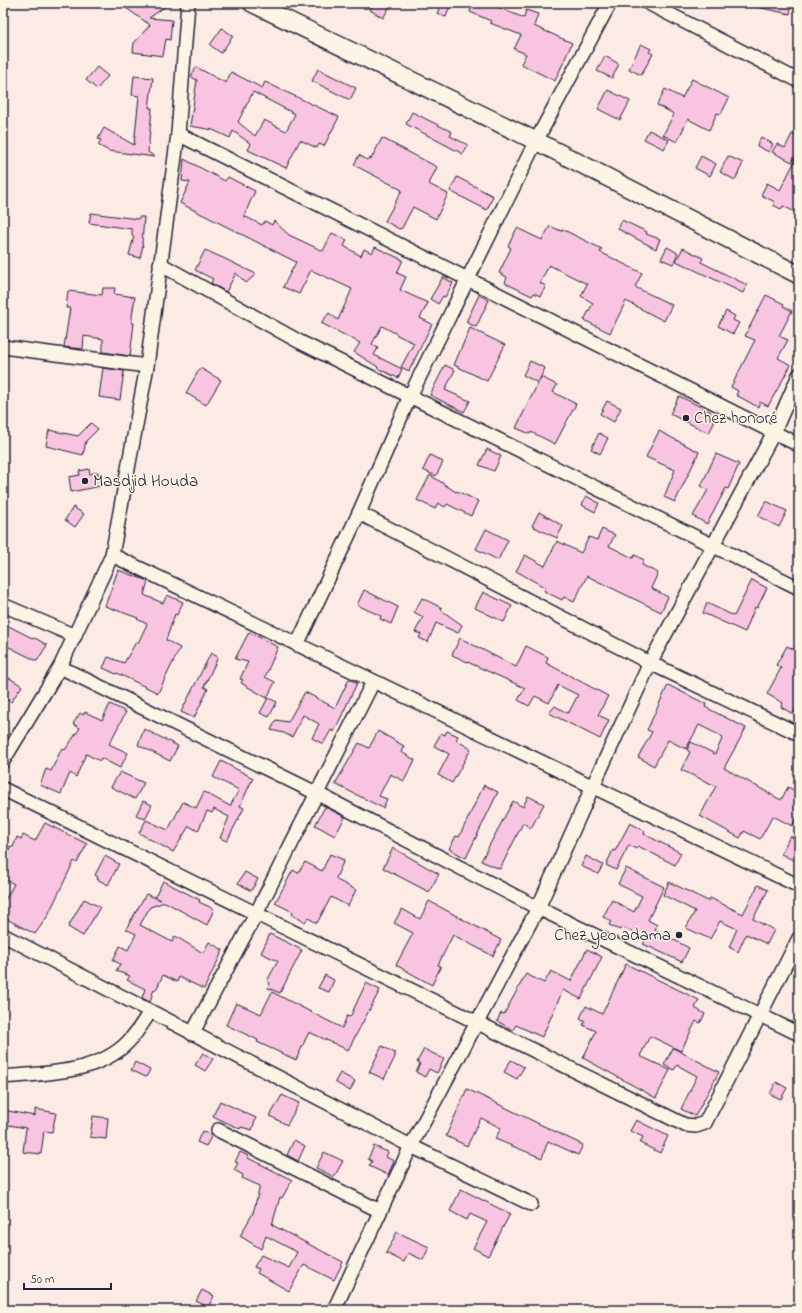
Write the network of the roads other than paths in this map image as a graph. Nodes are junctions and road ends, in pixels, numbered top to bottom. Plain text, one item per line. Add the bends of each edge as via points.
1 (188, 3) edge
2 (252, 3) edge
3 (610, 3) edge
4 (648, 3) edge
5 (799, 81) edge
6 (178, 134) junction
7 (536, 141) junction
8 (160, 264) junction
9 (799, 275) edge
10 (468, 280) junction
11 (3, 347) edge
12 (147, 366) junction
13 (799, 375) edge
14 (410, 396) junction
15 (774, 432) junction
16 (799, 445) edge
17 (359, 513) junction
18 (714, 546) junction
19 (112, 554) junction
20 (799, 588) edge
21 (3, 605) edge
22 (75, 636) junction
23 (297, 645) junction
24 (650, 663) junction
25 (60, 667) junction
26 (373, 682) junction
27 (799, 734) edge
28 (3, 761) edge
29 (592, 788) junction
30 (3, 789) edge
31 (316, 793) junction
32 (799, 886) edge
33 (538, 908) junction
34 (256, 914) junction
35 (3, 935) edge
36 (799, 938) edge
37 (150, 1012) junction
38 (759, 1015) junction
39 (477, 1023) junction
40 (192, 1034) junction
41 (799, 1034) edge
42 (3, 1077) edge
43 (218, 1130) dead end
44 (411, 1146) junction
45 (531, 1204) dead end
46 (380, 1211) junction
47 (334, 1310) edge

1 - 6 street
2 - 7 street
3 - 7 street
4 - 5 street
6 - 8 street
6 - 10 street
7 - 9 street
7 - 10 street
8 - 12 street
8 - 14 street via 300,342
10 - 14 street
10 - 15 street
11 - 12 street
12 - 19 street
13 - 15 street
14 - 17 street
14 - 18 street
15 - 16 street
15 - 18 street
17 - 23 street
17 - 24 street
18 - 20 street
18 - 24 street
19 - 22 street
19 - 23 street
21 - 22 street
22 - 25 street
23 - 26 street
24 - 27 street
24 - 29 street
25 - 28 street
25 - 31 street
26 - 29 street
26 - 31 street
29 - 32 street
29 - 33 street
30 - 34 street
31 - 33 street
31 - 34 street
33 - 38 street
33 - 39 street
34 - 39 street
34 - 40 street
35 - 37 street
36 - 38 street
37 - 40 street
37 - 42 street via 128,1042 111,1056 94,1064
38 - 39 street via 705,1123 696,1126 685,1125
38 - 41 street
39 - 44 street
40 - 44 street
43 - 46 street
44 - 45 street
44 - 46 street
46 - 47 street

